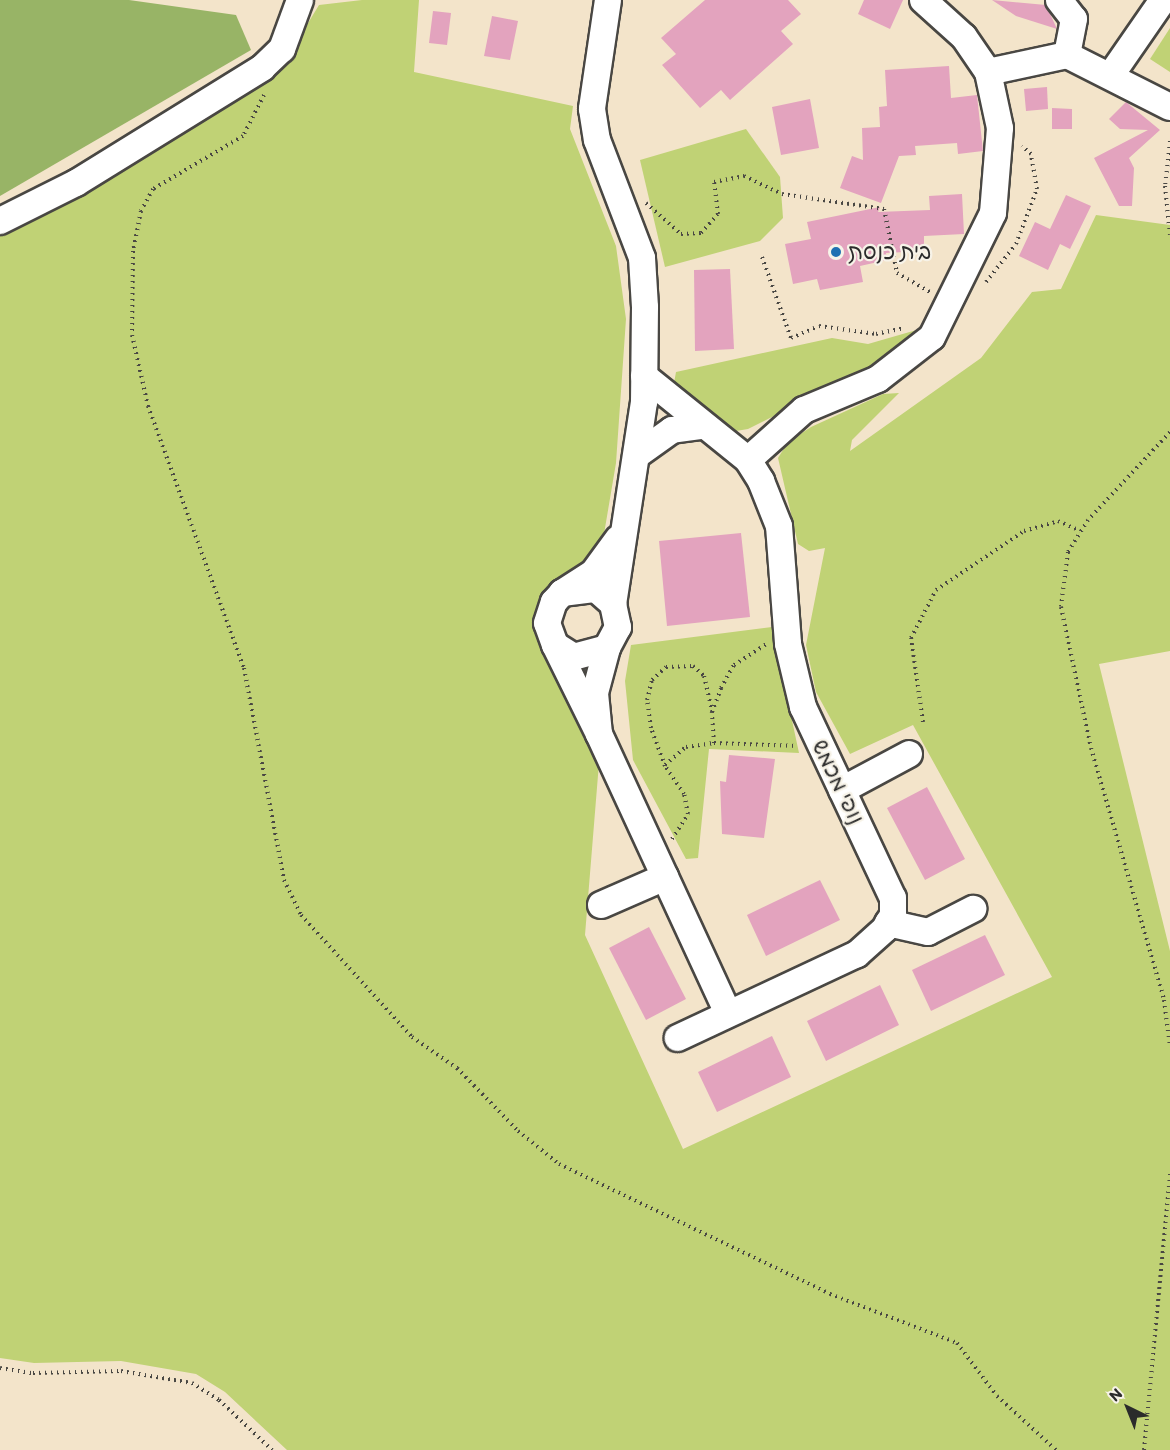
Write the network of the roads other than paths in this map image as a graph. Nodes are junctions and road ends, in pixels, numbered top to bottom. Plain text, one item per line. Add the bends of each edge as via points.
1 (300, 0) edge
2 (608, 0) edge
3 (923, 0) edge
4 (1163, 0) edge
5 (1064, 1) edge
6 (1067, 55) junction
7 (988, 72) junction
8 (1111, 75) junction
9 (1170, 107) edge
10 (0, 221) edge
11 (644, 376) junction
12 (702, 426) junction
13 (637, 454) junction
14 (748, 460) junction
15 (622, 531) junction
16 (562, 593) junction
17 (613, 604) junction
18 (555, 645) junction
19 (607, 648) junction
20 (599, 734) junction
21 (909, 754) dead end
22 (842, 790) junction
23 (665, 877) junction
24 (601, 905) dead end
25 (973, 909) dead end
26 (888, 923) junction
27 (728, 1013) junction
28 (678, 1038) dead end

1 - 10 street via 282,49 262,68 76,183
2 - 11 street via 592,109 597,140 642,258
3 - 7 street via 964,37
4 - 8 street
5 - 6 street via 1074,19
6 - 7 street
6 - 8 street
7 - 14 street via 1000,128 993,213 951,304 916,354 878,379 804,410
8 - 9 street
11 - 12 street, נופי מכמש
11 - 13 street
12 - 13 street via 672,430
12 - 14 street, נופי מכמש
13 - 15 street
14 - 22 street, נופי מכמש via 778,526 788,644 816,738
15 - 16 street via 594,572
15 - 17 street
16 - 17 street via 596,589
16 - 18 street via 548,612
17 - 19 street via 618,627
18 - 19 street via 574,657
18 - 20 street
19 - 20 street via 594,693
20 - 23 street
21 - 22 street
22 - 26 street, נופי מכמש via 893,898
23 - 24 street
23 - 27 street
25 - 26 street via 928,932
26 - 27 street via 857,954
27 - 28 street

